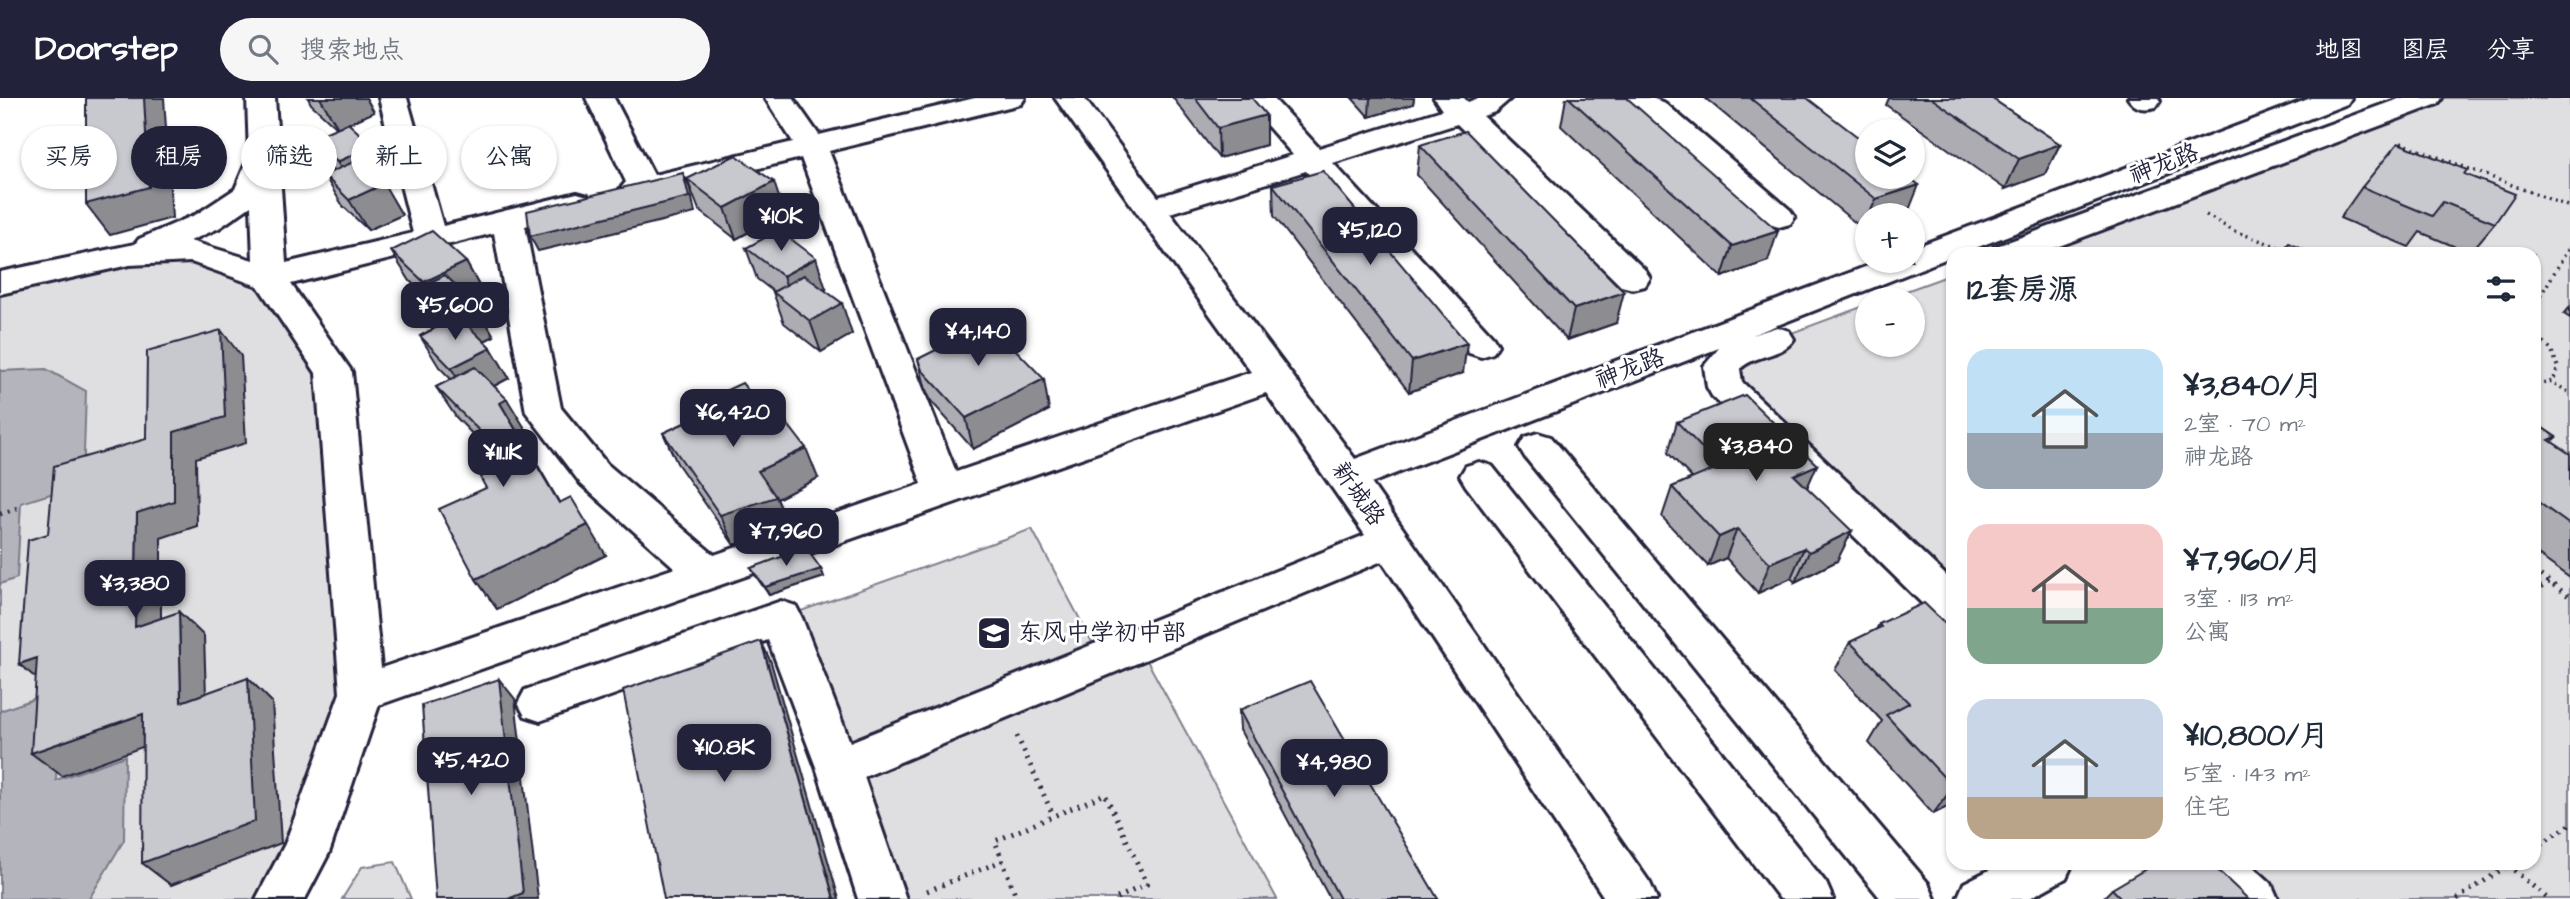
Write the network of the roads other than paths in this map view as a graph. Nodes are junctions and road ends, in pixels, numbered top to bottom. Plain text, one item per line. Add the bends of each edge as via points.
1 (261, 98) edge
2 (393, 98) edge
3 (600, 98) edge
4 (779, 98) edge
5 (1012, 98) edge
6 (1069, 98) edge
7 (1257, 98) edge
8 (1497, 98) edge
9 (1625, 98) edge
10 (2337, 98) edge
11 (2428, 98) edge
12 (1455, 106) edge
13 (262, 126) edge
14 (812, 146) junction
15 (1314, 159) junction
16 (644, 187) junction
17 (250, 189) edge
18 (266, 189) edge
19 (1151, 209) junction
20 (1779, 217) dead end
21 (508, 220) junction
22 (431, 239) junction
23 (1949, 247) edge
24 (2025, 247) edge
25 (1946, 248) edge
26 (129, 255) junction
27 (1925, 256) edge
28 (1881, 273) edge
29 (1946, 276) edge
30 (270, 278) junction
31 (1633, 278) dead end
32 (0, 283) edge
33 (1915, 287) edge
34 (1855, 309) edge
35 (1481, 345) dead end
36 (1274, 377) junction
37 (1538, 447) dead end
38 (1479, 476) dead end
39 (1347, 477) junction
40 (944, 491) junction
41 (1390, 541) junction
42 (708, 573) junction
43 (1946, 600) edge
44 (362, 693) junction
45 (540, 704) dead end
46 (838, 767) junction
47 (2036, 870) edge
48 (2223, 870) edge
49 (900, 897) edge
50 (279, 899) edge
51 (1633, 899) edge
52 (1809, 899) edge
53 (1911, 899) edge
54 (1981, 899) edge
55 (2254, 899) edge

1 - 13 street
2 - 22 street
3 - 16 street
4 - 14 street
5 - 14 street
6 - 19 street, 新城路
7 - 15 street
8 - 12 street via 1485,106
9 - 20 street via 1655,109
10 - 23 street, 神龙路
11 - 24 street
12 - 15 street
12 - 31 street
14 - 16 street
14 - 40 street
15 - 19 street
15 - 35 street
16 - 21 street
17 - 26 street via 208,221
18 - 30 street
19 - 36 street, 新城路
21 - 22 street
21 - 42 street via 544,412 594,474
22 - 30 street
25 - 27 street, 神龙路
26 - 30 street via 194,251
26 - 32 street
28 - 39 street, 神龙路
29 - 33 street
30 - 44 street via 334,372
34 - 43 street via 1734,354 1722,366 1725,387
36 - 39 street, 新城路
36 - 40 street
37 - 53 street
38 - 52 street
39 - 41 street, 新城路
40 - 42 street
41 - 46 street
41 - 51 street, 新城路
42 - 44 street
44 - 50 street via 305,853
45 - 46 street via 781,618
46 - 49 street
47 - 54 street
48 - 55 street

